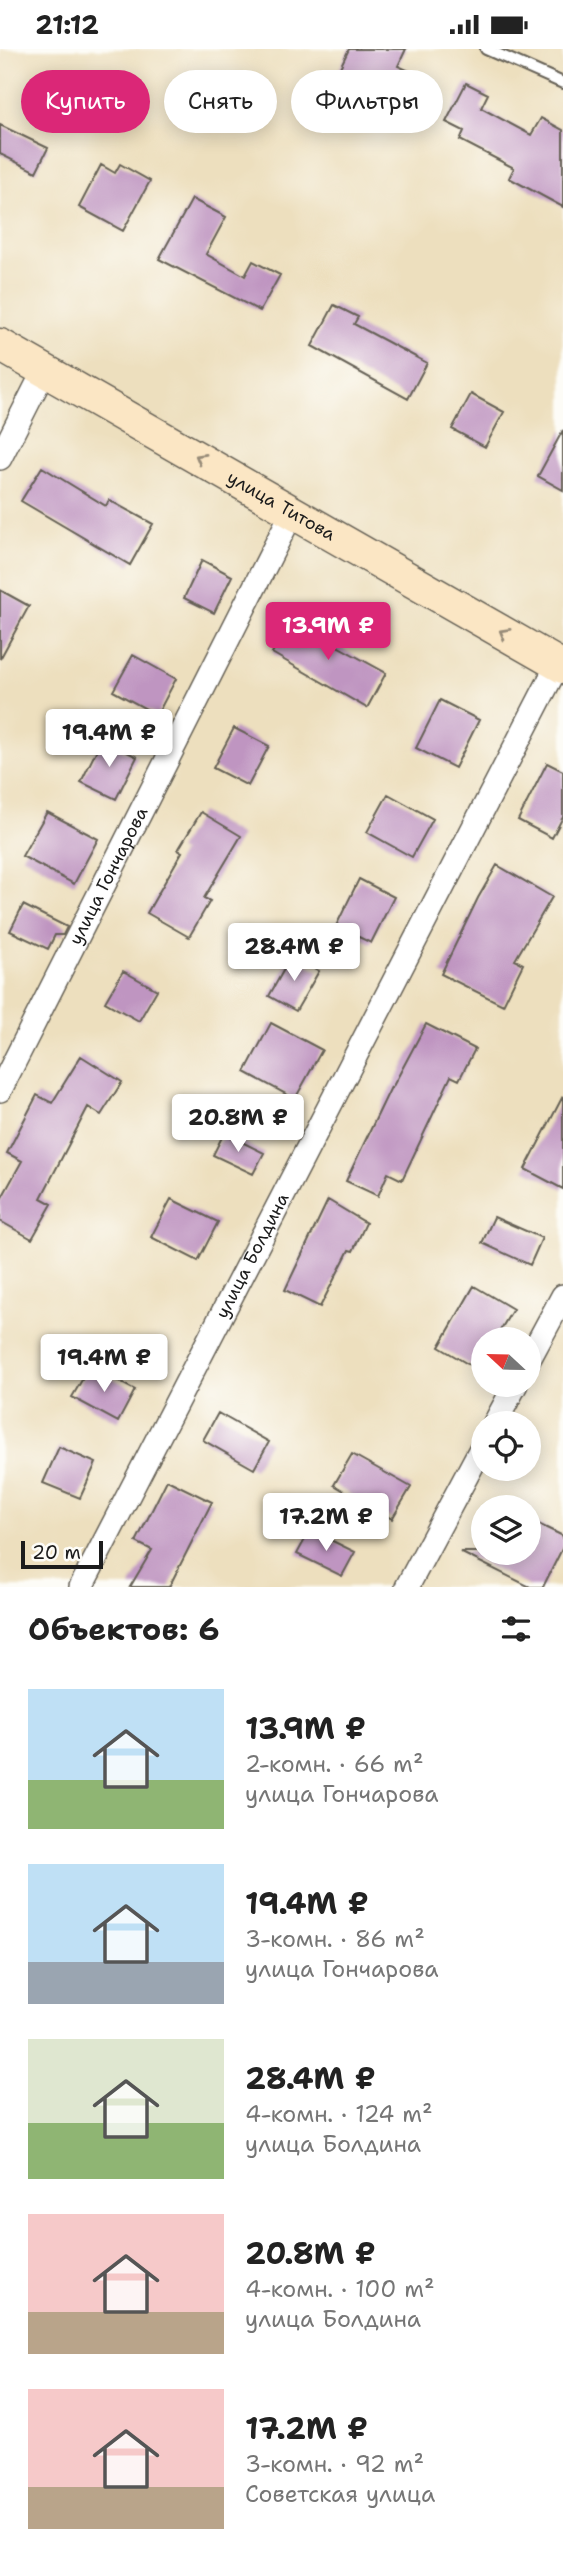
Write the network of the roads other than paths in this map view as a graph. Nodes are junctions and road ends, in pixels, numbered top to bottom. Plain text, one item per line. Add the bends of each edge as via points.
1 (486, 49) edge
2 (563, 83) edge
3 (0, 345) edge
4 (45, 369) junction
5 (0, 458) edge
6 (293, 512) junction
7 (561, 665) edge
8 (0, 1090) edge
9 (563, 1296) edge
10 (541, 1337) edge
11 (471, 1467) edge
12 (81, 1587) edge
13 (407, 1587) edge

1 - 2 lane
3 - 4 main road, улица Титова
4 - 5 street
6 -> 4 main road, улица Титова
7 -> 6 main road, улица Титова
6 - 8 street, улица Гончарова
7 - 12 street, улица Болдина
9 - 10 street
11 - 13 street

